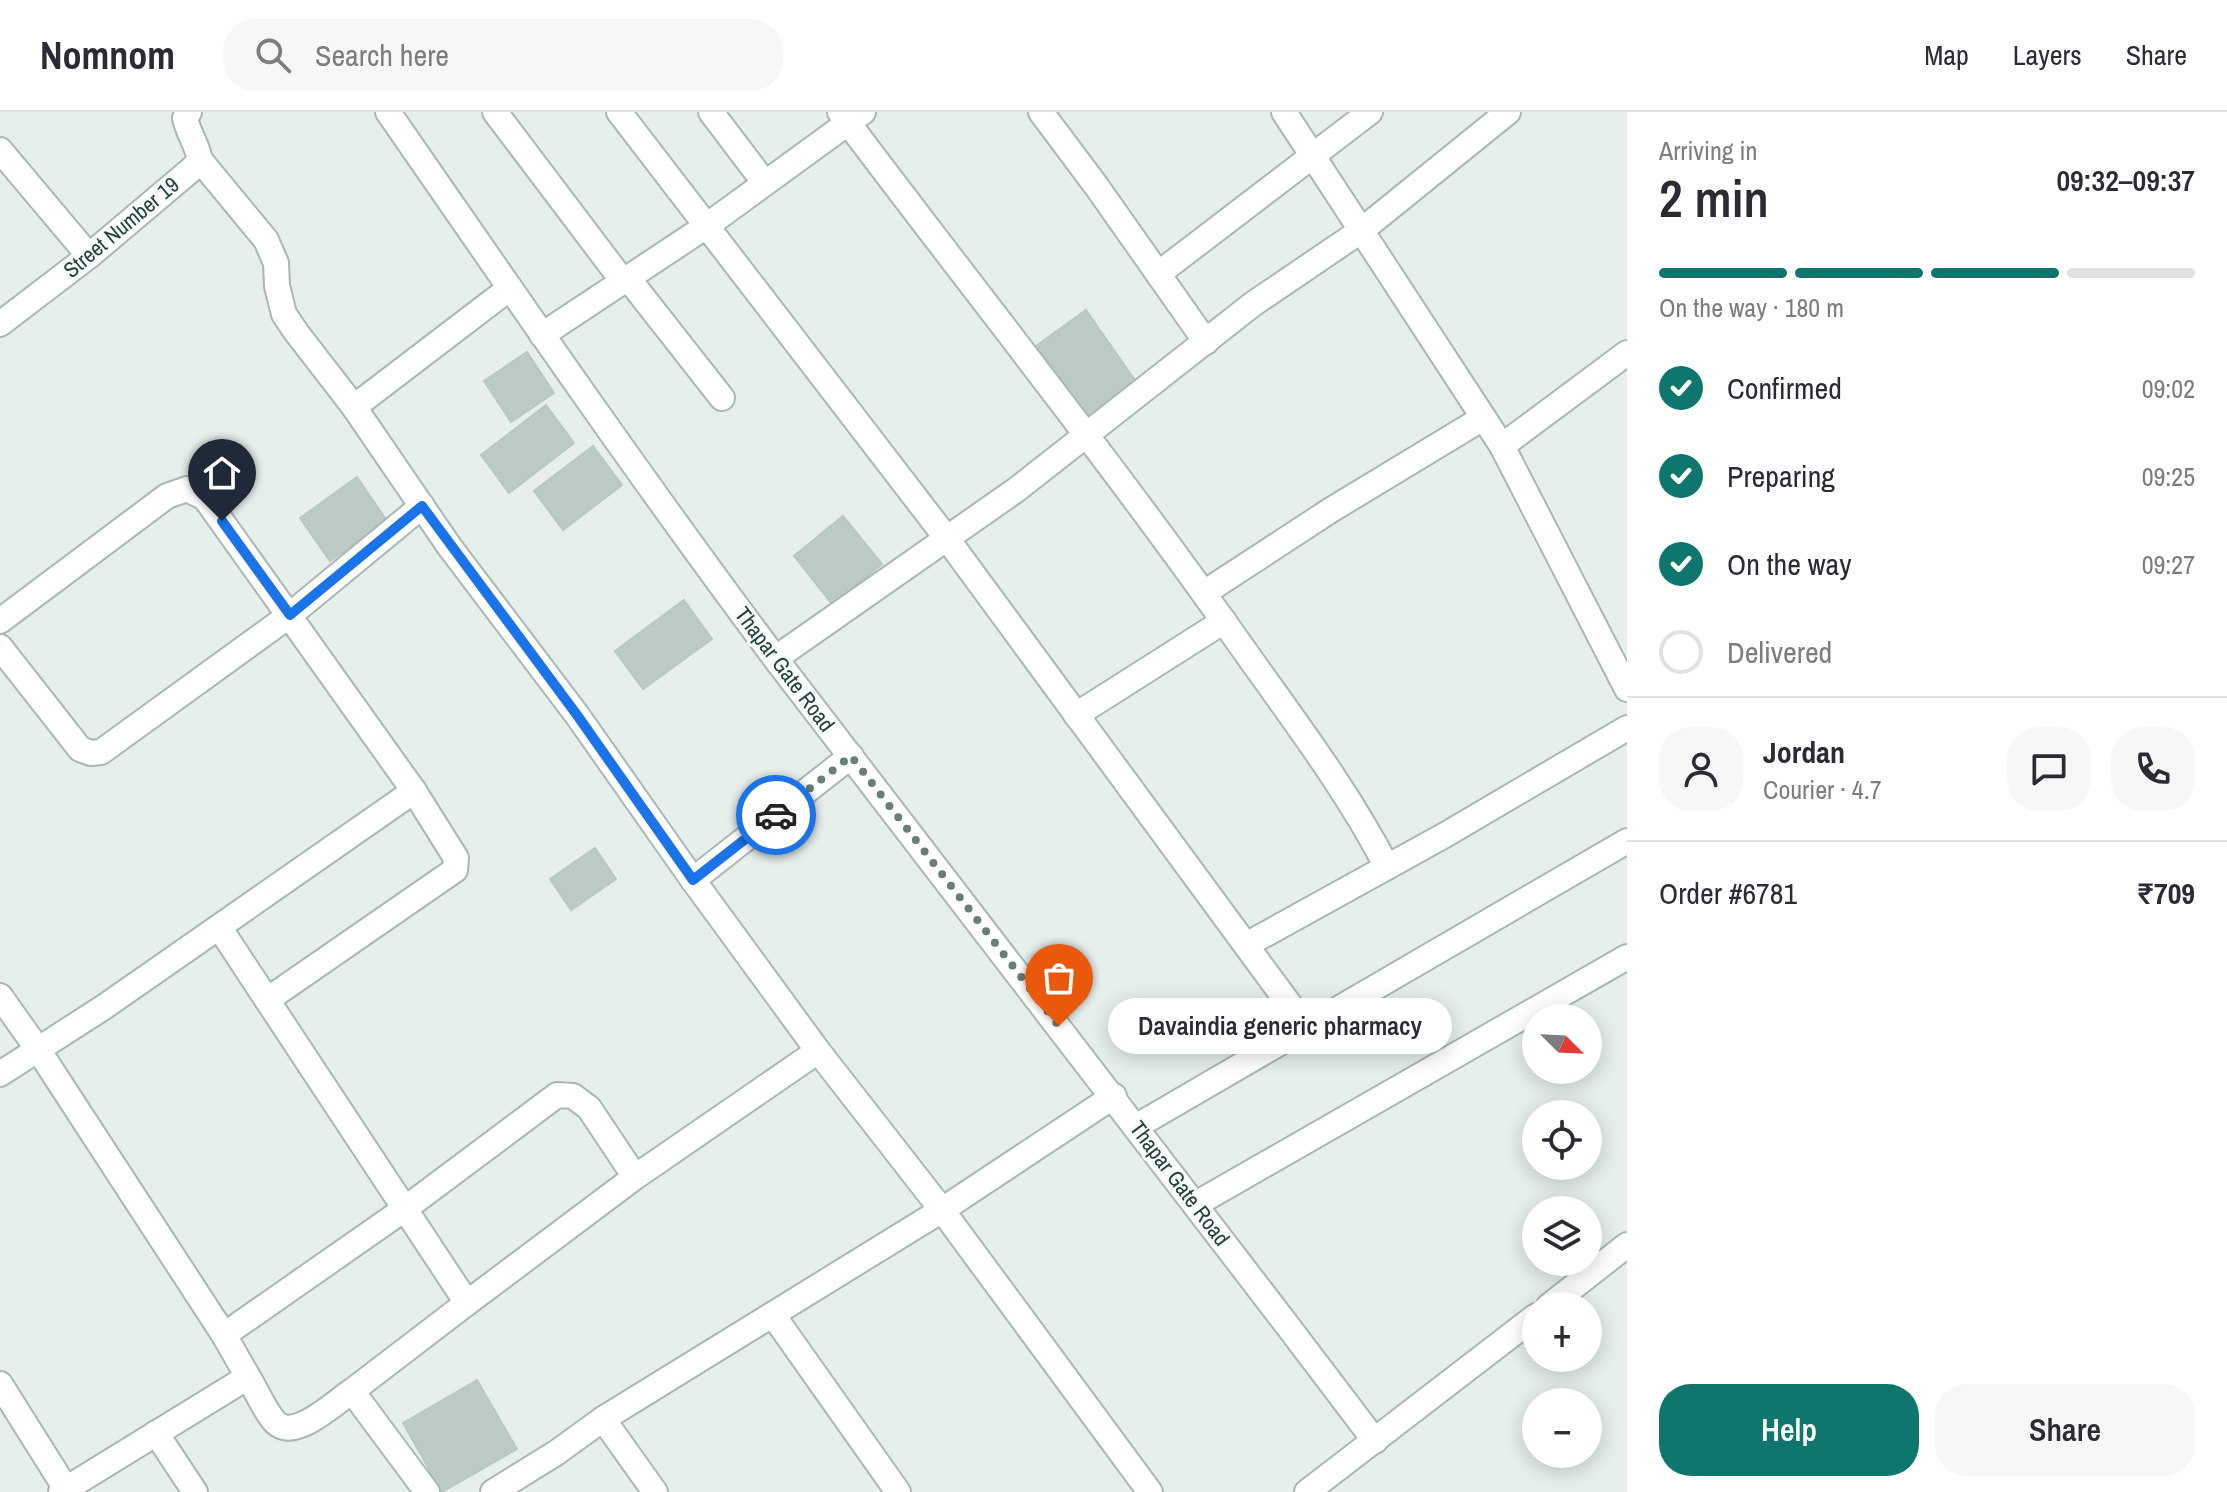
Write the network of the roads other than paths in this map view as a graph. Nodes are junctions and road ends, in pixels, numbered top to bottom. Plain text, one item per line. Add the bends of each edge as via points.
1 (388, 112) edge
2 (495, 112) edge
3 (619, 112) edge
4 (711, 112) edge
5 (1041, 112) edge
6 (1284, 112) edge
7 (1370, 112) edge
8 (1508, 112) edge
9 (185, 114) edge
10 (850, 115) edge
11 (0, 150) edge
12 (1313, 156) junction
13 (200, 160) junction
14 (764, 182) junction
15 (705, 227) junction
16 (1362, 230) junction
17 (89, 256) junction
18 (1158, 274) junction
19 (624, 278) junction
20 (510, 288) junction
21 (0, 324) edge
22 (542, 335) junction
23 (1206, 342) junction
24 (1627, 353) edge
25 (722, 398) dead end
26 (354, 407) junction
27 (1483, 418) junction
28 (1088, 435) junction
29 (1502, 446) junction
30 (422, 506) junction
31 (948, 540) junction
32 (1204, 593) junction
33 (290, 615) junction
34 (0, 621) edge
35 (1224, 621) junction
36 (0, 647) edge
37 (776, 658) junction
38 (1627, 689) edge
39 (1076, 715) junction
40 (1627, 728) edge
41 (851, 756) junction
42 (414, 791) junction
43 (1627, 841) edge
44 (1387, 867) junction
45 (693, 880) junction
46 (219, 927) junction
47 (1246, 945) junction
48 (1627, 957) edge
49 (0, 996) edge
50 (267, 1000) junction
51 (1306, 1027) junction
52 (39, 1051) junction
53 (818, 1051) junction
54 (0, 1074) edge
55 (1114, 1096) junction
56 (1137, 1126) junction
57 (635, 1177) junction
58 (1196, 1204) junction
59 (406, 1208) junction
60 (942, 1210) junction
61 (1627, 1245) edge
62 (1567, 1292) edge
63 (467, 1303) junction
64 (773, 1315) junction
65 (1522, 1327) edge
66 (224, 1335) junction
67 (248, 1377) junction
68 (0, 1384) edge
69 (352, 1391) junction
70 (603, 1419) junction
71 (156, 1433) junction
72 (1375, 1441) junction
73 (63, 1490) edge
74 (195, 1492) edge
75 (427, 1492) edge
76 (493, 1492) edge
77 (655, 1492) edge
78 (898, 1492) edge
79 (1150, 1492) edge
80 (1307, 1492) edge

1 - 20 street, Thapar Gate Road
2 - 19 street
3 - 15 street
4 - 14 street
5 - 18 street
6 - 12 street
7 - 12 street
8 - 16 street
9 - 13 street, Street Number 19
10 - 14 street
10 - 28 street
11 - 17 street
12 - 16 street
12 - 18 street
13 - 17 street, Street Number 19
13 - 26 street via 266,240 276,263 284,314
14 - 15 street
15 - 19 street
15 - 31 street
16 - 23 street
16 - 27 street
17 - 21 street, Street Number 19
18 - 23 street
19 - 22 street
19 - 25 street
20 - 22 street, Thapar Gate Road
20 - 26 street
22 - 37 street, Thapar Gate Road
23 - 28 street
24 - 29 street
26 - 30 street
27 - 29 street
27 - 32 street
28 - 31 street
28 - 32 street
29 - 38 street
30 - 33 street
30 - 45 street
31 - 37 street
31 - 39 street
32 - 35 street
33 - 34 street via 205,498 187,489 167,496
33 - 36 street via 101,752 80,749
33 - 42 street
35 - 39 street
35 - 44 street via 1359,814
37 - 41 street, Thapar Gate Road
39 - 47 street
40 - 44 street
41 - 45 street
41 - 55 street, Thapar Gate Road
42 - 46 street
42 - 50 street via 456,858 455,870
43 - 51 street
44 - 47 street
45 - 53 street
46 - 50 street
46 - 52 street
47 - 51 street
48 - 58 street
49 - 52 street
50 - 59 street
51 - 56 street
52 - 54 street
52 - 66 street
53 - 57 street
53 - 60 street
55 - 56 street, Thapar Gate Road
55 - 60 street
56 - 58 street, Thapar Gate Road
57 - 59 street via 589,1108 573,1096 557,1095
57 - 63 street
58 - 72 street, Thapar Gate Road
59 - 63 street
59 - 66 street
60 - 64 street
60 - 79 street
61 - 62 street
63 - 69 street
64 - 70 street
64 - 78 street
65 - 72 street
66 - 67 street
67 - 69 street via 276,1423 286,1428 298,1428
67 - 71 street
68 - 73 street
69 - 75 street
70 - 76 street
70 - 77 street
71 - 73 street
71 - 74 street
72 - 80 street

